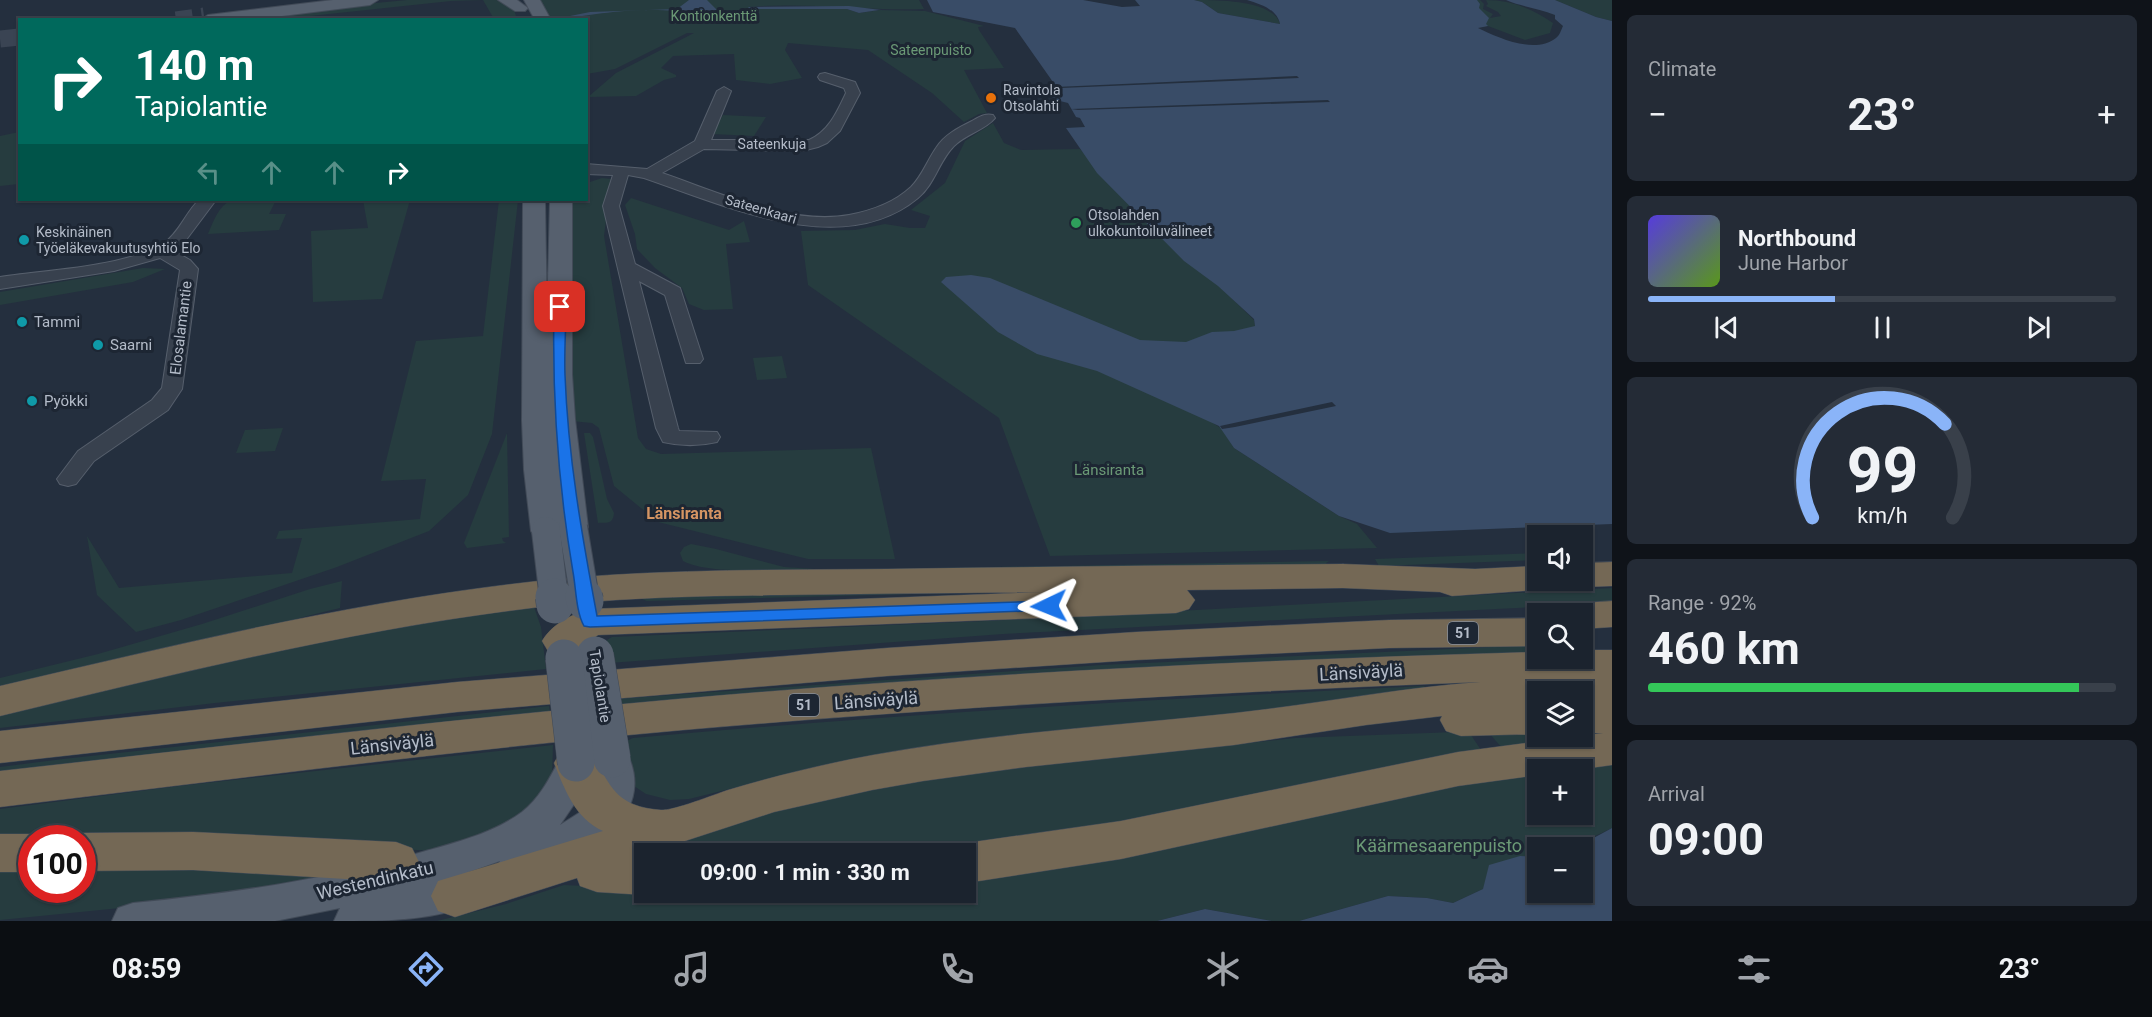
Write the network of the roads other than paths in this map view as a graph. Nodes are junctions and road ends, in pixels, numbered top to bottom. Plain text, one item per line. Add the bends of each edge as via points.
1 (347, 0) edge
2 (370, 0) edge
3 (506, 0) edge
4 (524, 7) edge
5 (206, 18) edge
6 (540, 18) edge
7 (825, 77) dead end
8 (724, 91) dead end
9 (988, 118) dead end
10 (701, 144) junction
11 (588, 169) edge
12 (614, 170) junction
13 (588, 174) edge
14 (650, 174) junction
15 (207, 201) edge
16 (534, 201) edge
17 (561, 201) edge
18 (161, 251) junction
19 (626, 267) junction
20 (0, 282) edge
21 (693, 359) dead end
22 (710, 437) dead end
23 (68, 479) dead end
24 (559, 529) junction
25 (1612, 574) edge
26 (1593, 575) edge
27 (1527, 579) edge
28 (1473, 581) junction
29 (1612, 614) edge
30 (1593, 615) edge
31 (1527, 621) edge
32 (575, 630) junction
33 (1612, 631) edge
34 (1527, 632) edge
35 (1593, 632) edge
36 (1389, 634) junction
37 (1612, 664) edge
38 (1612, 689) edge
39 (1593, 690) edge
40 (1527, 695) edge
41 (0, 702) edge
42 (1593, 717) edge
43 (1612, 717) edge
44 (1527, 718) edge
45 (1237, 728) junction
46 (0, 747) edge
47 (1612, 748) edge
48 (594, 761) junction
49 (0, 789) edge
50 (607, 813) junction
51 (661, 829) junction
52 (96, 852) edge
53 (0, 853) edge
54 (18, 853) edge
55 (396, 862) dead end
56 (976, 862) edge
57 (597, 872) dead end
58 (634, 874) edge
59 (455, 896) junction
60 (133, 921) edge
61 (355, 921) edge

1 - 5 main road
2 - 5 main road
3 - 4 main road
4 - 6 main road
7 - 10 street, Sateenkuja via 850,86 853,93 834,130 819,143
8 - 10 street
9 - 14 street, Sateenkaari via 950,142 925,183 909,196 881,212 853,219 780,217
10 - 14 street
11 - 12 street, Sateenkaari
12 - 13 street, Sateenkaari
12 - 14 street, Sateenkaari
12 - 19 street via 611,206
15 - 18 street via 178,238
16 - 24 main road, Tapiolantie via 538,470
17 - 24 main road, Tapiolantie
18 - 20 street via 130,261
18 - 23 street, Elosalamantie via 189,269 172,388 160,405 86,456
19 - 21 street via 673,292
19 - 22 street via 669,433 676,438
24 - 32 main road, Tapiolantie, bridge
25 - 26 highway
27 - 28 highway
28 - 32 highway via 1353,591
28 - 41 highway via 1343,576 682,584 569,591 343,623
29 - 30 highway
31 - 36 highway
32 - 48 main road, Tapiolantie, bridge
33 - 35 highway
34 - 36 highway, 51
36 - 46 highway, 51 via 1136,646 678,677 458,696
37 - 49 highway, Länsiväylä / 51 via 1152,682 885,699 462,736
38 - 39 highway
40 - 45 highway via 1366,709
42 - 43 highway
44 - 45 highway
45 - 51 highway via 896,769 793,790
47 - 56 highway via 1458,769 1121,840
48 - 50 highway via 584,786
48 - 60 main road, Westendinkatu via 540,818 488,849 414,873 318,894
50 - 51 highway
50 - 59 main road via 574,835
51 - 59 highway via 559,867
52 - 55 highway via 193,851
53 - 54 highway
57 - 58 highway
59 - 61 main road

